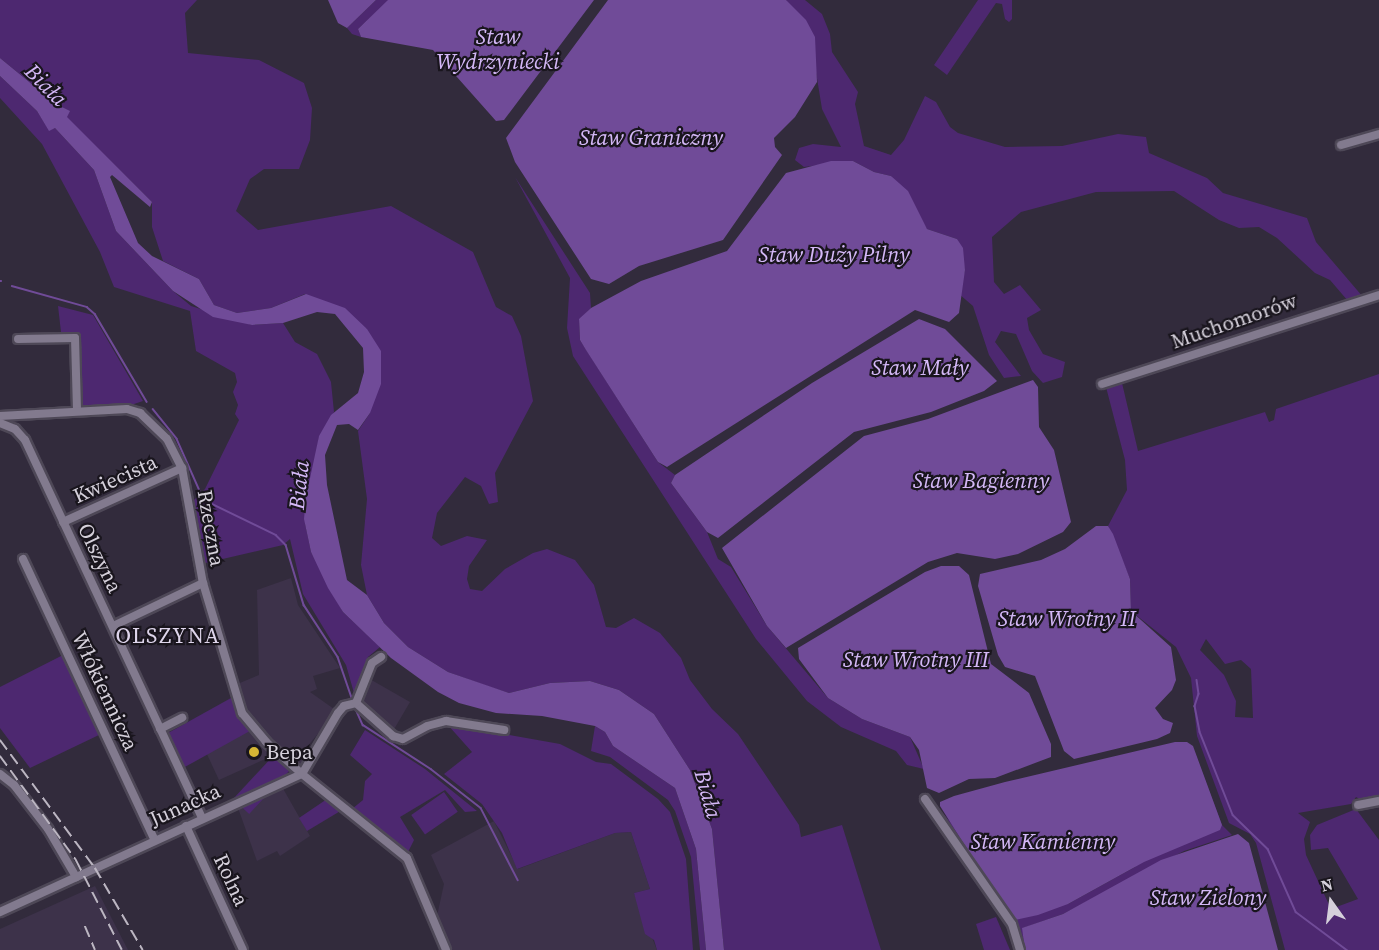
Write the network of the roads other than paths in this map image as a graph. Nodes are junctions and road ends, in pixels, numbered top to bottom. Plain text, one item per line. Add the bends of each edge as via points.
1 (1379, 134) edge
2 (1341, 145) dead end
3 (1379, 295) edge
4 (18, 339) dead end
5 (1102, 384) dead end
6 (77, 411) junction
7 (0, 416) edge
8 (0, 423) edge
9 (182, 468) junction
10 (63, 522) junction
11 (23, 559) dead end
12 (203, 584) junction
13 (113, 626) junction
14 (381, 657) dead end
15 (356, 703) junction
16 (182, 718) dead end
17 (160, 729) junction
18 (504, 730) dead end
19 (0, 774) edge
20 (302, 774) junction
21 (925, 799) dead end
22 (1379, 801) edge
23 (1358, 805) dead end
24 (202, 818) junction
25 (186, 826) junction
26 (154, 839) junction
27 (76, 877) junction
28 (0, 912) edge
29 (243, 950) edge
30 (446, 950) edge
31 (1020, 950) edge

1 - 2 street
3 - 5 street, Muchomorów
4 - 6 street via 75,338
6 - 7 street, Rzeczna
6 - 9 street, Rzeczna via 127,409 140,413 167,439
8 - 10 street, Olszyna via 25,440
9 - 10 street, Kwiecista
9 - 12 street, Rzeczna
10 - 13 street, Olszyna
11 - 26 street, Włókiennicza
12 - 13 street
12 - 20 street, Rzeczna via 242,713 266,742
13 - 17 street, Olszyna
14 - 15 street via 372,663
15 - 18 street via 393,736 403,740 427,726 446,721
15 - 20 street via 344,706 338,713
16 - 17 street
17 - 24 street, Olszyna
19 - 27 street via 34,810
20 - 24 street, Junacka
20 - 30 street, Rzeczna via 407,858
21 - 31 street via 1012,924
22 - 23 street
24 - 25 street, Junacka
25 - 26 street, Junacka
25 - 29 street, Rolna
26 - 27 street, Junacka
27 - 28 street, Junacka

